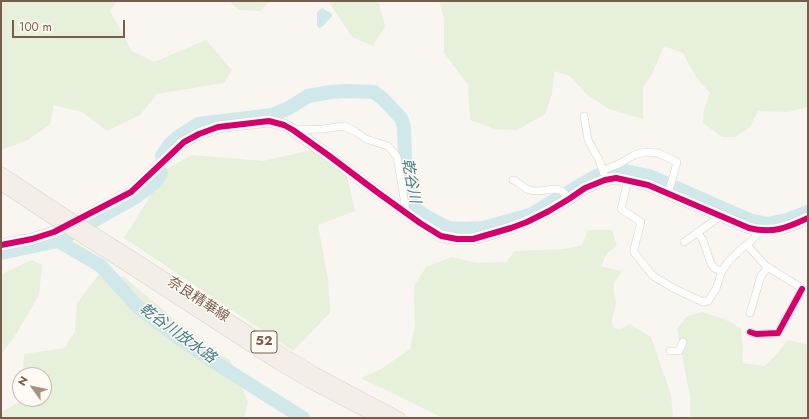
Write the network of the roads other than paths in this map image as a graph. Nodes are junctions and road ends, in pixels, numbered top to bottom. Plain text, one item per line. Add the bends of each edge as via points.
1 (584, 116) dead end
2 (292, 130) junction
3 (1, 173) edge
4 (604, 175) junction
5 (513, 180) dead end
6 (628, 180) junction
7 (1, 184) edge
8 (669, 189) junction
9 (567, 196) junction
10 (405, 212) junction
11 (53, 213) junction
12 (721, 216) junction
13 (808, 218) edge
14 (761, 231) junction
15 (697, 232) junction
16 (684, 242) dead end
17 (1, 245) edge
18 (747, 246) junction
19 (130, 262) junction
20 (768, 267) junction
21 (722, 271) junction
22 (805, 291) edge
23 (750, 313) dead end
24 (750, 332) dead end
25 (683, 342) dead end
26 (670, 351) dead end
27 (379, 418) edge
28 (399, 418) edge

1 - 4 street via 588,140
2 - 10 street
2 - 10 street via 344,126 366,139 388,146 397,157
2 - 17 street via 269,121 218,128 200,134 184,142 131,192 54,232
3 - 11 main road, 奈良精華線 / 52
4 - 6 street
4 - 8 street via 642,152 658,153 677,162
4 - 9 street
5 - 9 street via 527,190 557,189
6 - 8 street
6 - 21 street via 620,209 641,222 634,251 653,276 706,302 716,289
7 - 11 main road, 奈良精華線 / 52
8 - 12 street
9 - 10 street via 527,222 473,239 441,236
11 - 19 main road, 奈良精華線 / 52, bridge
12 - 14 street
12 - 15 street
13 - 14 street via 791,226
14 - 18 street
15 - 16 street
15 - 21 street via 703,240 711,264
18 - 20 street
18 - 21 street via 742,248
19 - 27 main road, 奈良精華線 / 52 via 276,362
19 - 28 main road, 奈良精華線 / 52 via 316,374
20 - 22 street
20 - 23 street via 761,276
22 - 24 street via 778,333
25 - 26 street via 679,351

